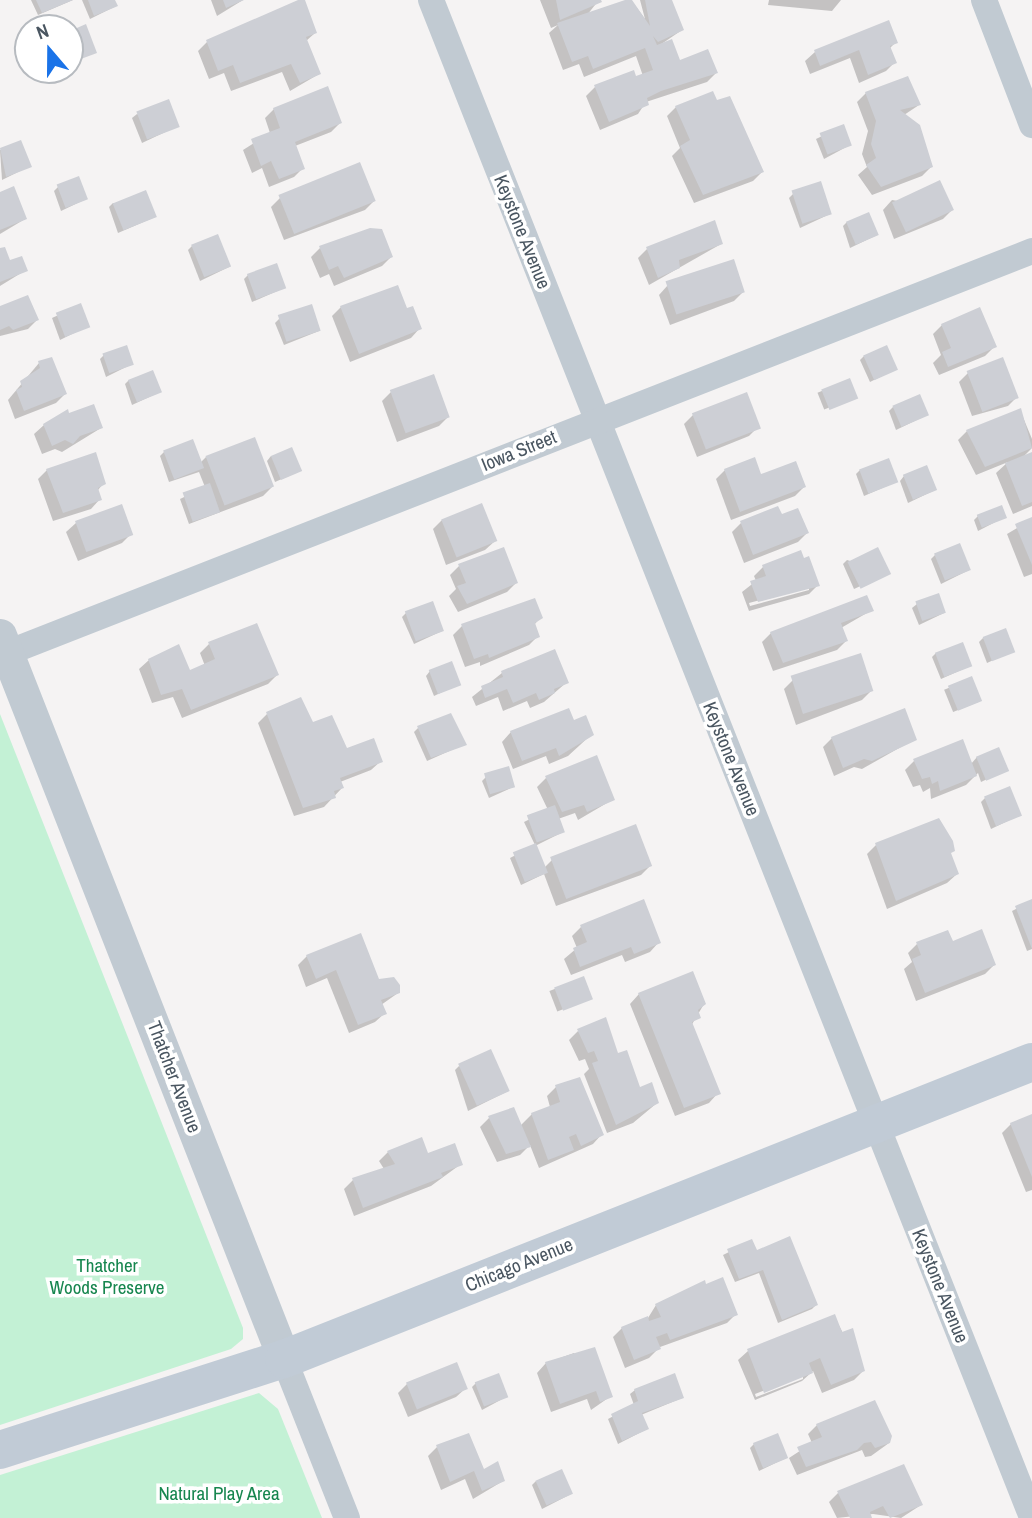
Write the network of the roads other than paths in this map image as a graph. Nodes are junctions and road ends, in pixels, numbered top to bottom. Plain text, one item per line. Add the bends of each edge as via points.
1 (431, 0) edge
2 (984, 0) edge
3 (1032, 125) edge
4 (1032, 251) edge
5 (597, 420) junction
6 (3, 644) edge
7 (1032, 1062) edge
8 (876, 1124) junction
9 (284, 1359) junction
10 (0, 1450) edge
11 (1032, 1517) edge
12 (347, 1518) edge

1 - 5 street, Keystone Avenue
2 - 3 street
4 - 5 street, Iowa Street
5 - 6 street, Iowa Street
5 - 8 street, Keystone Avenue
6 - 9 street, Thatcher Avenue
7 - 8 main road, Chicago Avenue
8 - 9 main road, Chicago Avenue
8 - 11 street, Keystone Avenue
9 - 10 main road, Chicago Avenue
9 - 12 street, Thatcher Avenue

